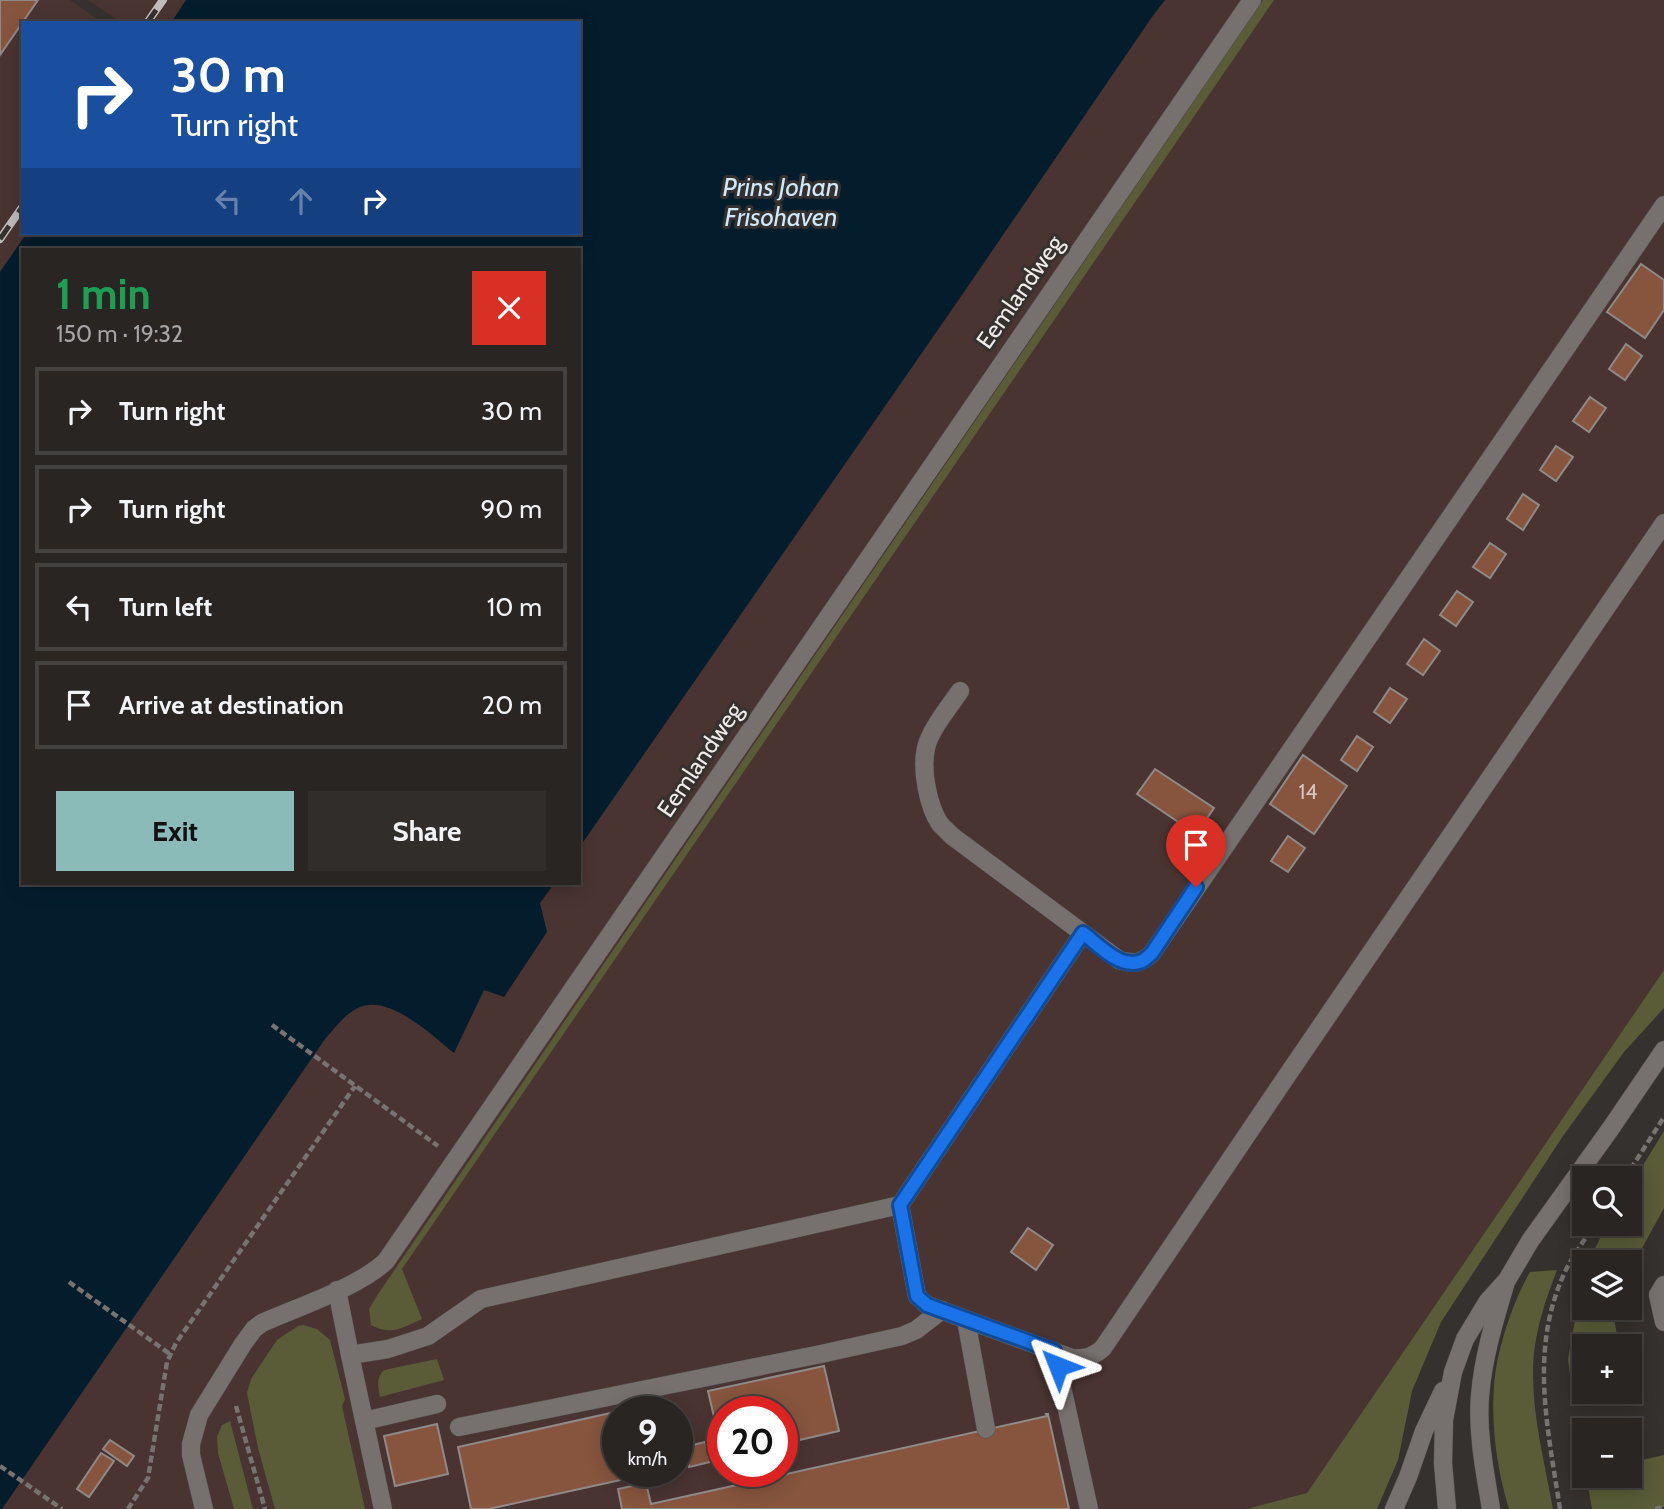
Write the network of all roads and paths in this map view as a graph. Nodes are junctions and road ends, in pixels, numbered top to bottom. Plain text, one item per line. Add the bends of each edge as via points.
1 (1252, 0) edge
2 (1664, 205) edge
3 (1664, 523) edge
4 (960, 691) dead end
5 (1083, 933) junction
6 (272, 1025) dead end
7 (1664, 1050) edge
8 (355, 1086) junction
9 (1664, 1117) edge
10 (457, 1160) junction
11 (1633, 1166) edge
12 (900, 1205) junction
13 (1587, 1236) edge
14 (1507, 1280) junction
15 (69, 1282) dead end
16 (1664, 1286) edge
17 (337, 1290) junction
18 (942, 1310) junction
19 (966, 1320) junction
20 (1664, 1322) edge
21 (1054, 1351) junction
22 (170, 1354) junction
23 (350, 1355) junction
24 (226, 1372) junction
25 (1453, 1372) junction
26 (437, 1404) dead end
27 (364, 1421) junction
28 (459, 1427) dead end
29 (986, 1429) dead end
30 (0, 1466) edge
31 (1664, 1507) edge
32 (62, 1509) edge
33 (128, 1509) edge
34 (204, 1509) edge
35 (265, 1509) edge
36 (383, 1509) edge
37 (1089, 1509) edge
38 (1394, 1509) edge
39 (1447, 1509) edge
40 (1490, 1509) edge
41 (1560, 1509) edge
42 (1655, 1509) edge

1 - 10 street, Eemlandweg
2 - 5 street via 1152,953 1131,964
3 - 21 street via 1103,1348 1083,1359
4 - 5 street via 926,749 925,779 940,823
5 - 12 street
6 - 8 path
7 - 14 street
8 - 10 path
8 - 22 path
9 - 11 path
10 - 17 street, Eemlandweg via 386,1261
12 - 18 street via 917,1296
12 - 23 street via 481,1299 428,1336
13 - 41 path via 1565,1271 1547,1331 1543,1373
14 - 25 street via 1478,1316
14 - 40 street via 1488,1343 1480,1398
15 - 22 path
16 - 20 street via 1658,1294
17 - 23 street
17 - 24 street, Eemlandweg via 262,1323
18 - 19 street
18 - 28 street via 902,1336
19 - 21 street
19 - 29 street
21 - 37 street
22 - 33 path via 148,1478
23 - 27 street
24 - 34 street, Eemlandweg via 199,1415 191,1444
24 - 35 path
25 - 38 street
25 - 39 street via 1443,1440
26 - 27 street
27 - 36 street
30 - 32 path
31 - 42 path

